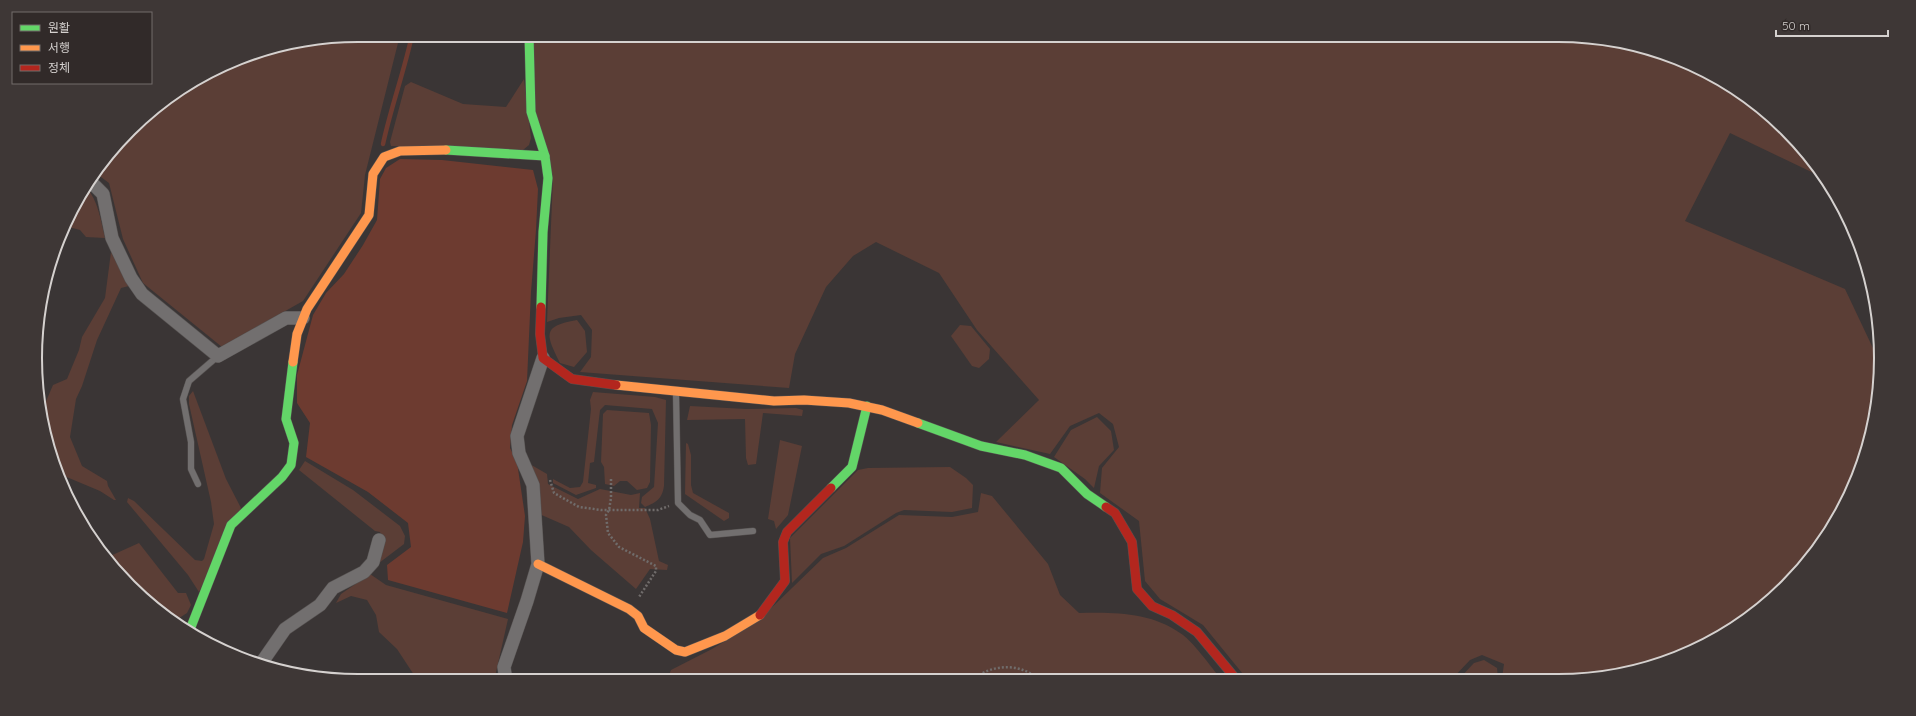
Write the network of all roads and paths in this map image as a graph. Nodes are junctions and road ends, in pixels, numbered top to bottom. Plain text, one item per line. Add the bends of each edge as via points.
1 (528, 42) edge
2 (545, 156) junction
3 (93, 184) edge
4 (303, 318) junction
5 (218, 356) junction
6 (543, 358) junction
7 (676, 392) junction
8 (867, 406) junction
9 (611, 478) dead end
10 (550, 480) dead end
11 (198, 484) dead end
12 (678, 503) junction
13 (609, 510) junction
14 (753, 531) dead end
15 (379, 540) dead end
16 (538, 564) junction
17 (629, 609) junction
18 (191, 627) edge
19 (263, 659) edge
20 (505, 674) edge
21 (979, 674) edge
22 (1030, 674) edge
23 (1232, 674) edge

1 - 2 street via 531,112
2 - 4 street via 442,150 400,151 384,157 373,174 368,215
2 - 6 street via 548,178 543,232 540,334
3 - 5 street via 103,194 112,238 131,278 142,294
4 - 5 street via 286,318
4 - 18 street via 297,334 287,400 286,418 294,443 291,465 282,478 231,524
5 - 11 lane via 189,381 183,399 191,442 191,469
6 - 7 street via 572,379
6 - 16 street via 518,436 519,453 533,485
7 - 8 street
7 - 12 lane
8 - 17 street via 852,467 787,532 783,542 785,581 759,616 725,636 685,652 676,650 644,628 638,616
8 - 23 street via 980,446 1025,455 1061,468 1087,494 1115,513 1132,542 1137,589 1152,606 1197,632
9 - 13 path
10 - 13 path via 554,494 580,507
12 - 13 path via 658,510
12 - 14 lane via 690,515 700,520 710,535
13 - 17 path via 606,515 608,533 620,547 656,566 656,571
15 - 19 street via 373,562 364,572 333,588 320,605 285,629
16 - 17 street
16 - 20 street via 504,667
21 - 22 path via 1002,667 1023,670

